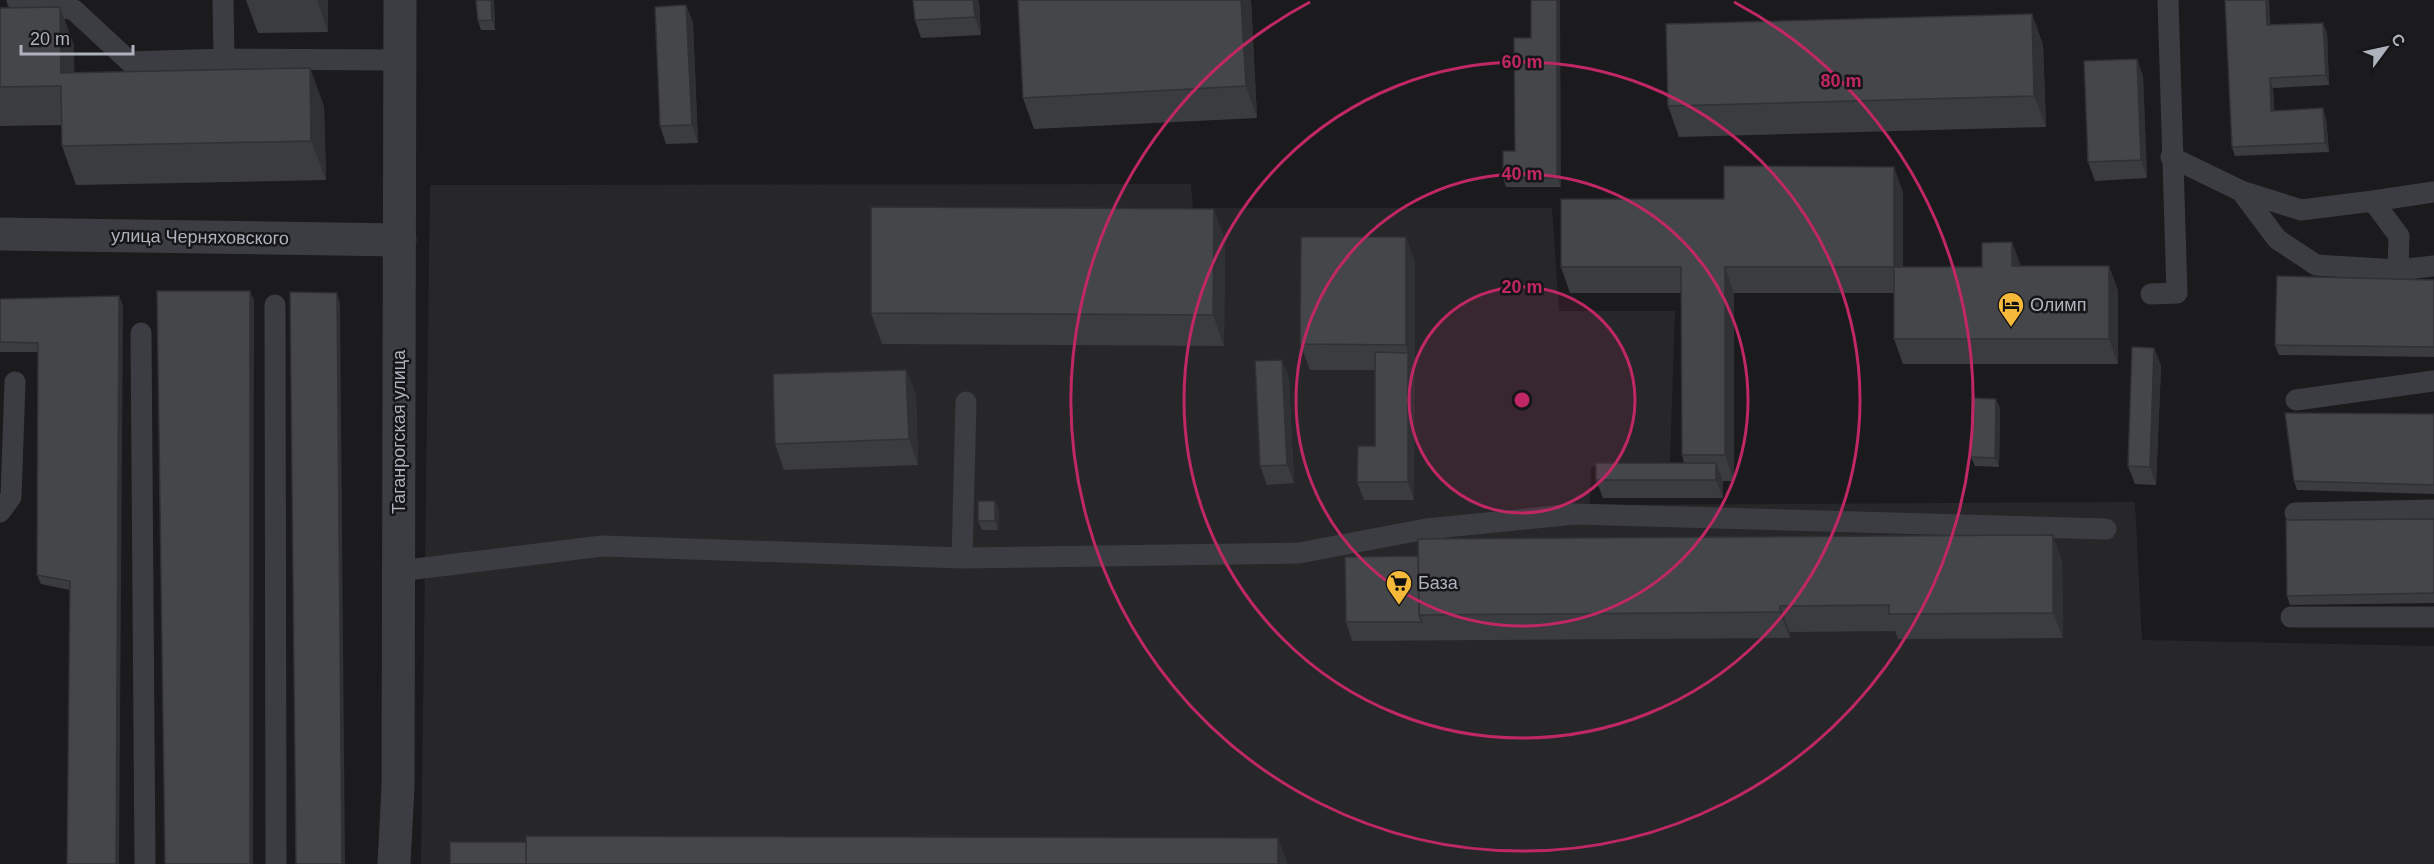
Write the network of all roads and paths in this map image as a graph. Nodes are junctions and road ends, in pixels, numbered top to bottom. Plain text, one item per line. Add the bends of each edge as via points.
1 (17, 0) edge
2 (223, 0) edge
3 (400, 0) edge
4 (2168, 0) edge
5 (224, 59) junction
6 (400, 60) junction
7 (2171, 157) junction
8 (2241, 191) junction
9 (2434, 192) edge
10 (2373, 201) junction
11 (0, 234) edge
12 (400, 240) junction
13 (2434, 266) edge
14 (2397, 270) junction
15 (2151, 294) dead end
16 (275, 305) dead end
17 (141, 333) dead end
18 (2434, 381) edge
19 (15, 382) dead end
20 (2296, 400) dead end
21 (966, 402) dead end
22 (2434, 510) edge
23 (0, 512) edge
24 (2295, 513) dead end
25 (2106, 529) dead end
26 (962, 558) junction
27 (399, 571) junction
28 (2291, 617) dead end
29 (2434, 617) edge
30 (145, 864) edge
31 (276, 864) edge
32 (394, 864) edge

1 - 5 lane via 74,10 130,62
2 - 5 lane
3 - 6 street, Таганрогская улица
4 - 7 lane
5 - 6 lane
6 - 12 street, Таганрогская улица
7 - 8 lane
7 - 15 lane via 2176,293
8 - 10 lane via 2301,210
8 - 14 lane via 2277,240 2316,265
9 - 10 lane
10 - 14 lane via 2399,237
11 - 12 street, улица Черняховского
12 - 27 street, Таганрогская улица
13 - 14 lane
16 - 31 lane
17 - 30 lane
18 - 20 lane
19 - 23 lane via 11,497
21 - 26 lane
22 - 24 lane
25 - 26 lane via 1575,514 1426,529 1299,553
26 - 27 lane via 602,546
27 - 32 street, Таганрогская улица
28 - 29 lane

